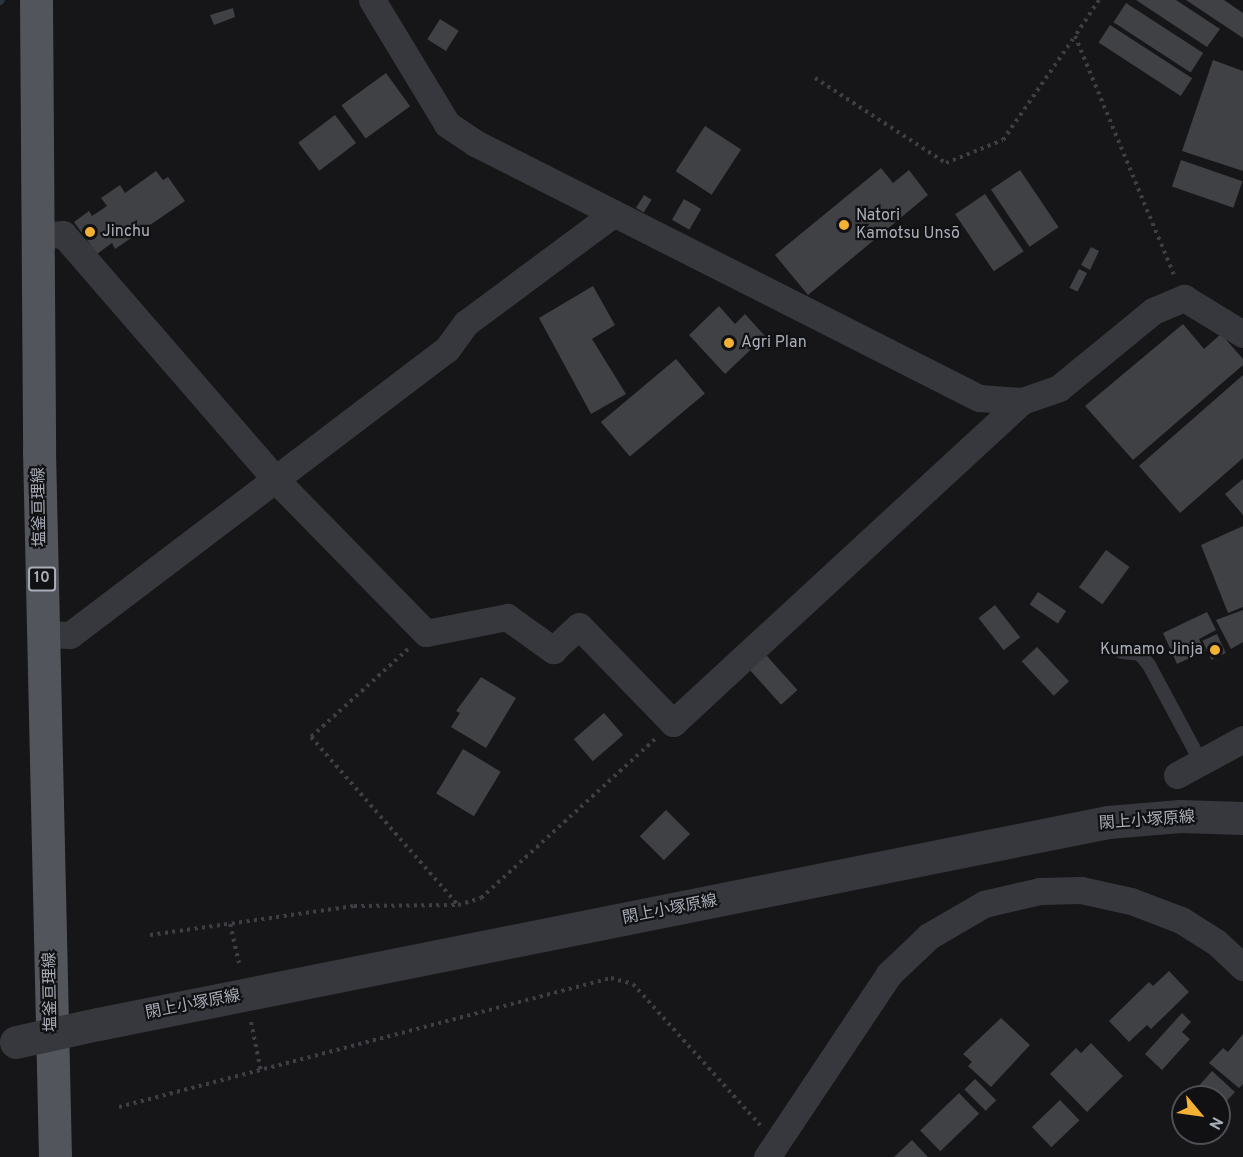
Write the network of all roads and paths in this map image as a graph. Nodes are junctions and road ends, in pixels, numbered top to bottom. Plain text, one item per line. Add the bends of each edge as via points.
1 (36, 0) edge
2 (372, 0) edge
3 (1099, 0) edge
4 (1074, 36) junction
5 (814, 78) dead end
6 (614, 213) junction
7 (39, 235) junction
8 (1184, 298) junction
9 (1243, 334) edge
10 (1022, 401) junction
11 (274, 478) junction
12 (426, 633) junction
13 (43, 634) junction
14 (1122, 652) dead end
15 (673, 723) junction
16 (1243, 740) edge
17 (1201, 762) junction
18 (1177, 775) dead end
19 (1243, 818) edge
20 (458, 905) junction
21 (230, 924) junction
22 (150, 935) dead end
23 (239, 963) dead end
24 (1243, 967) edge
25 (251, 1022) dead end
26 (8, 1044) edge
27 (261, 1071) junction
28 (119, 1107) dead end
29 (772, 1150) edge
30 (55, 1157) edge

1 - 7 main road, 塩釜亘理線 / 10
2 - 6 street via 447,124 475,143
3 - 4 path
4 - 5 path via 1003,140 946,163
4 - 8 path
6 - 10 street via 979,398
6 - 11 street via 466,323 447,349
7 - 11 street via 63,234
7 - 13 main road, 塩釜亘理線 / 10
8 - 9 street
8 - 10 street via 1153,311 1059,388
10 - 15 street
11 - 12 street
11 - 13 street via 70,635
12 - 15 street via 507,617 553,650 579,626
12 - 20 path via 311,737
13 - 30 main road, 塩釜亘理線 / 10
14 - 17 lane via 1140,654 1149,665
15 - 20 path via 481,898
16 - 17 street
17 - 18 street
19 - 26 street, 閖上小塚原線, bridge via 1180,816 1108,822
20 - 21 path via 354,906
21 - 22 path
21 - 23 path
24 - 29 street via 1216,942 1181,920 1131,901 1081,890 1040,891 984,904 929,936 889,974
25 - 27 path
27 - 28 path
27 - 29 path via 611,978 623,979 633,984

